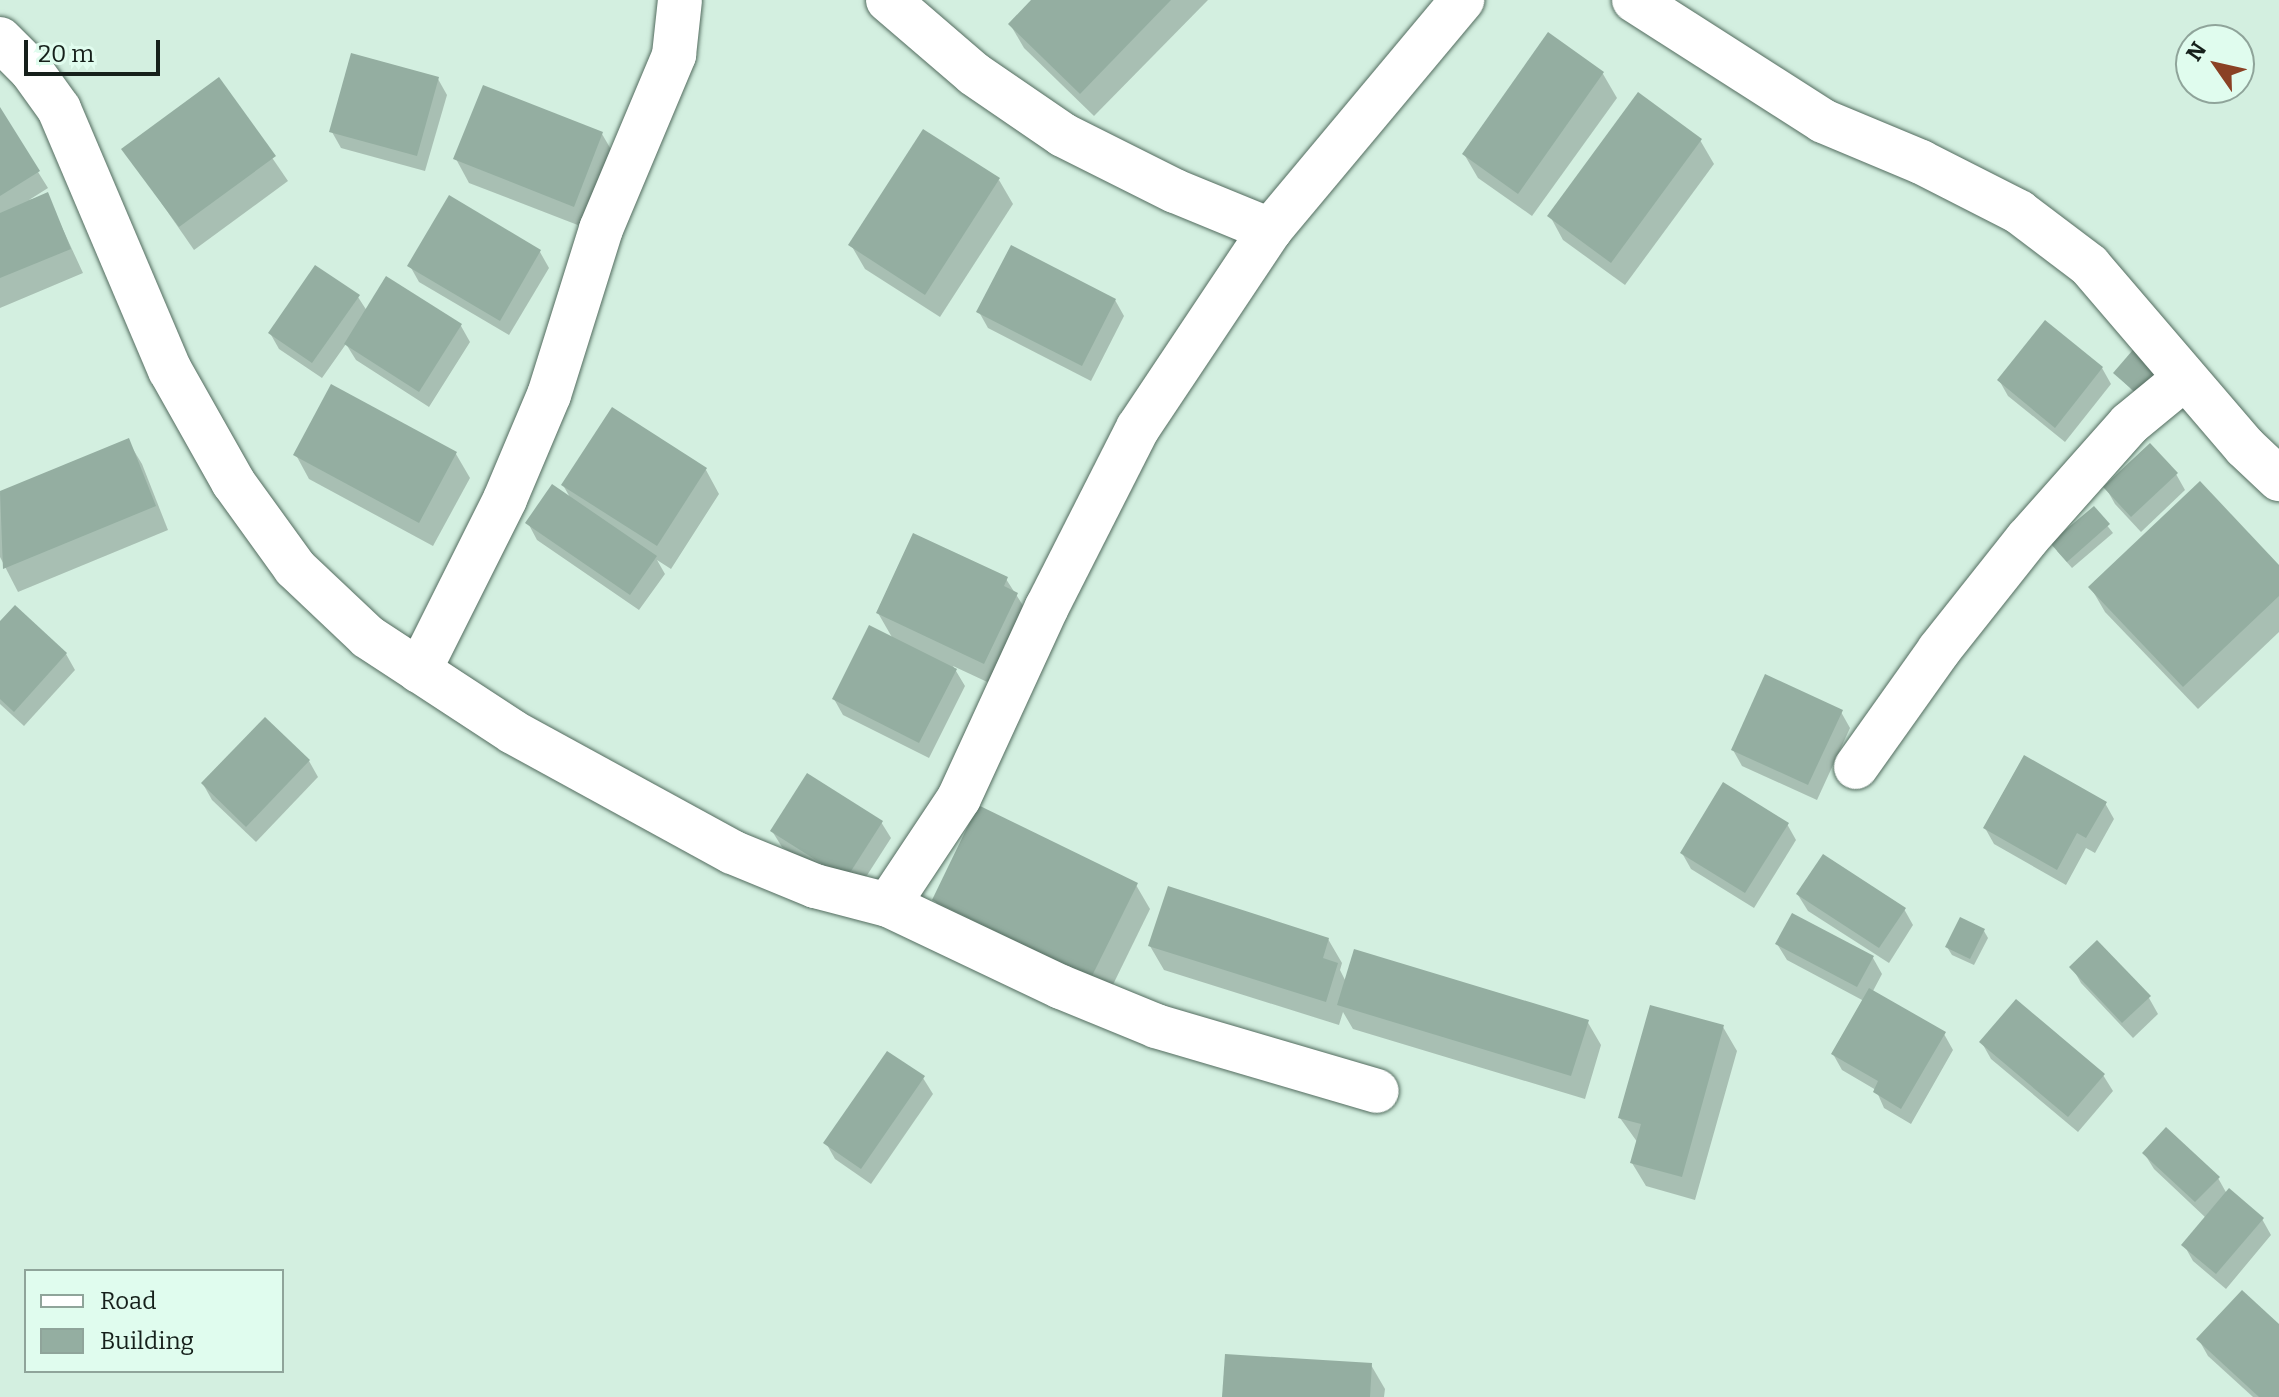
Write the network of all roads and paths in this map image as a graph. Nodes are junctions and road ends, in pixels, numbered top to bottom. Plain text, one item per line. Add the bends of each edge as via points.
1 (680, 0) edge
2 (888, 0) edge
3 (1462, 0) edge
4 (1634, 0) edge
5 (0, 39) edge
6 (1270, 230) junction
7 (2185, 378) junction
8 (2279, 479) edge
9 (419, 671) junction
10 (1856, 767) dead end
11 (888, 905) junction
12 (1377, 1091) dead end

1 - 9 street via 674,55 601,229 549,395 505,499
2 - 6 street via 974,74 1063,135 1175,191
3 - 6 street
4 - 7 street via 1823,121 1921,162 2019,212 2089,265
5 - 9 street via 59,109 170,370 233,482 295,568 368,637
6 - 11 street via 1138,428 959,798
7 - 8 street
7 - 10 street via 2129,424 2027,539
9 - 11 street via 513,732 732,852 815,886
11 - 12 street via 1156,1026

